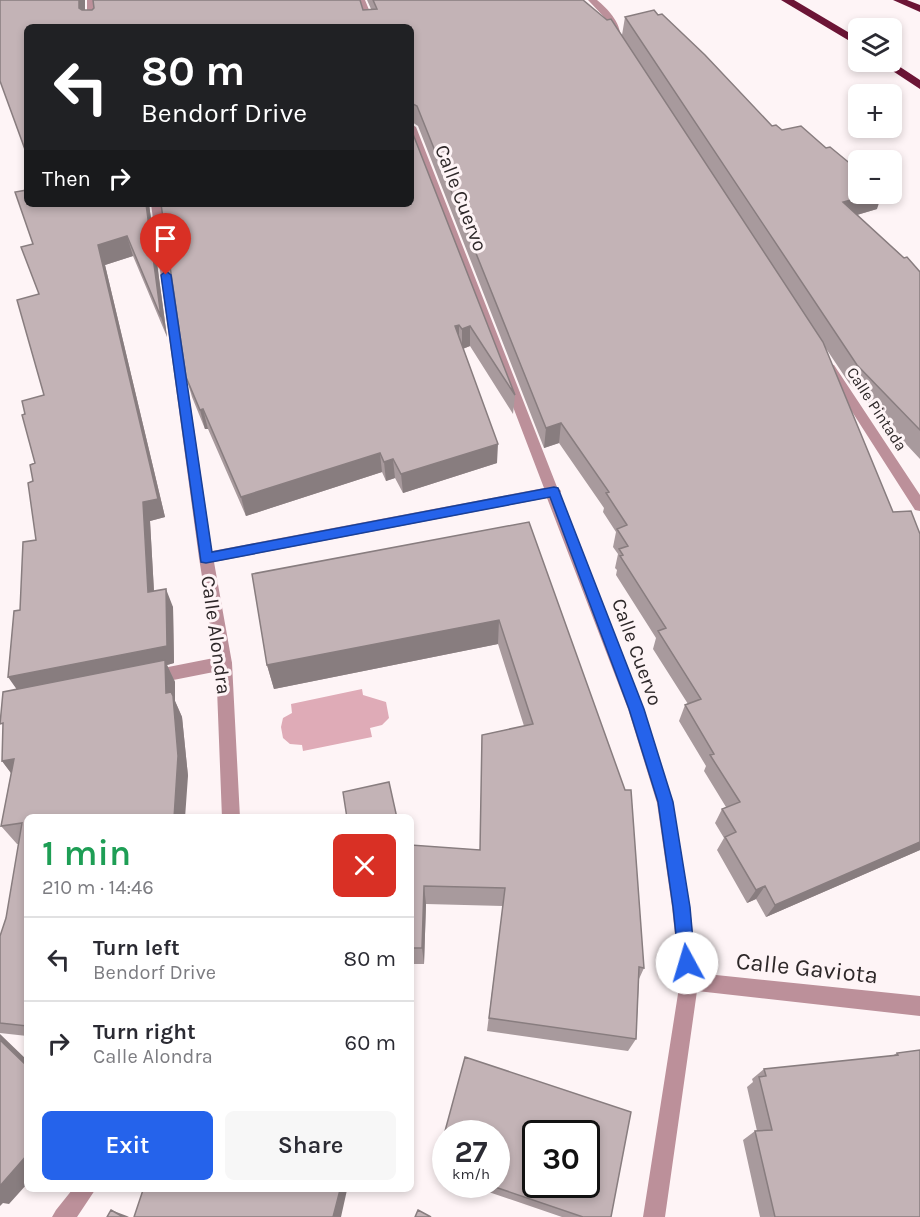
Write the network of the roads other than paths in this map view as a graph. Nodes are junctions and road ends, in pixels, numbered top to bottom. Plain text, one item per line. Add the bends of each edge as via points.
1 (91, 0) edge
2 (361, 0) edge
3 (592, 0) edge
4 (786, 0) edge
5 (898, 0) edge
6 (920, 9) edge
7 (92, 24) edge
8 (370, 24) edge
9 (848, 37) edge
10 (624, 53) edge
11 (900, 72) edge
12 (920, 85) edge
13 (414, 136) edge
14 (156, 207) edge
15 (823, 357) edge
16 (554, 491) junction
17 (920, 506) edge
18 (206, 558) junction
19 (224, 663) junction
20 (134, 680) edge
21 (231, 814) edge
22 (689, 981) junction
23 (920, 1006) edge
24 (83, 1192) edge
25 (63, 1217) edge
26 (654, 1217) edge

1 - 7 street
2 - 8 street
3 - 10 street via 615,25
4 - 9 highway
5 - 6 highway
11 - 12 highway
13 - 16 street, Calle Cuervo
14 - 18 street, Calle Alondra
15 - 17 street, Calle Pintada
16 - 18 street
16 - 22 street, Calle Cuervo via 636,709 665,802
18 - 19 street, Calle Alondra
19 - 20 street
19 - 21 street, Calle Alondra
22 - 23 street, Calle Gaviota
22 - 26 street, Calle Cuervo
24 - 25 street

